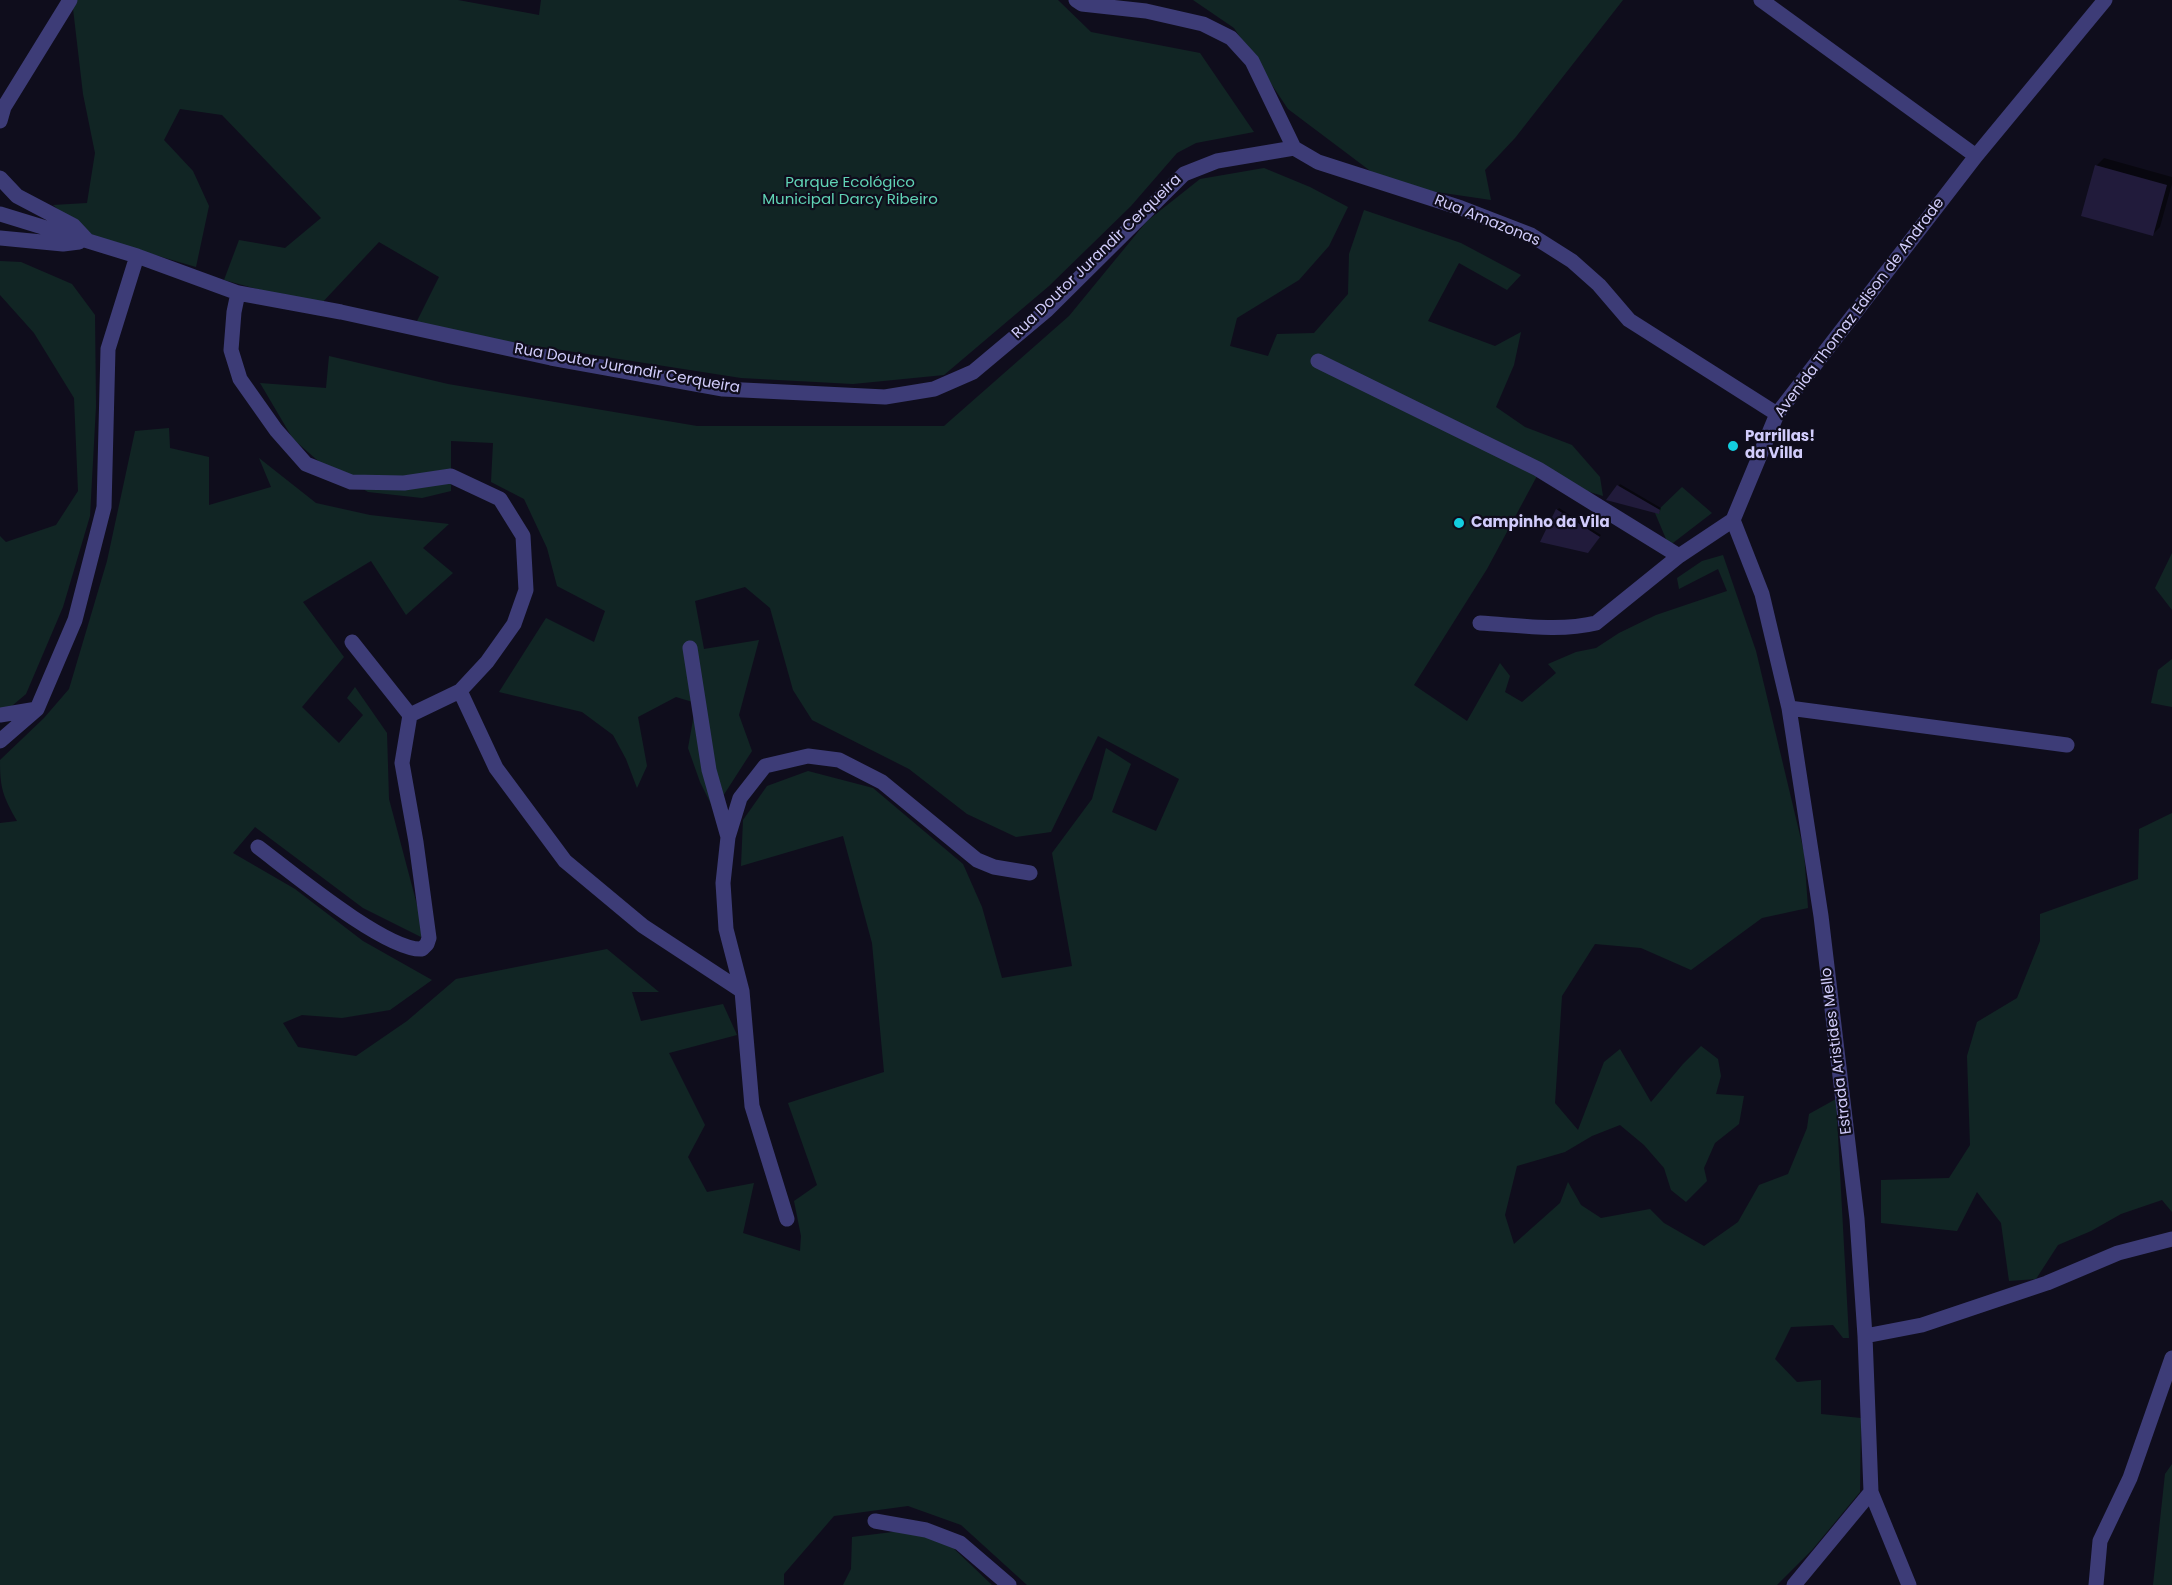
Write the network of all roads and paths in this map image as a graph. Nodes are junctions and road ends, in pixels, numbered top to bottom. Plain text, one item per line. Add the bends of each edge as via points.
1 (70, 0) edge
2 (1076, 0) edge
3 (1761, 0) edge
4 (2105, 0) edge
5 (0, 121) edge
6 (1294, 148) junction
7 (1976, 156) junction
8 (0, 178) edge
9 (0, 214) edge
10 (0, 237) edge
11 (88, 241) junction
12 (137, 256) junction
13 (238, 293) junction
14 (1318, 361) dead end
15 (1777, 414) junction
16 (1733, 520) junction
17 (1679, 556) junction
18 (1480, 623) dead end
19 (352, 642) dead end
20 (690, 648) dead end
21 (460, 691) junction
22 (1789, 708) junction
23 (37, 709) junction
24 (0, 715) edge
25 (410, 715) junction
26 (0, 741) edge
27 (2067, 745) dead end
28 (728, 837) junction
29 (258, 847) dead end
30 (1030, 873) dead end
31 (742, 991) junction
32 (787, 1219) dead end
33 (2172, 1239) edge
34 (1865, 1336) junction
35 (2172, 1358) edge
36 (1871, 1492) junction
37 (875, 1521) dead end
38 (1009, 1585) edge
39 (1794, 1585) edge
40 (1910, 1585) edge
41 (2096, 1585) edge

1 - 5 street via 4,107
2 - 6 street via 1203,24 1231,38 1252,61
3 - 7 street
4 - 7 street, Avenida Thomaz Edison de Andrade
6 - 13 street, Rua Doutor Jurandir Cerqueira via 1217,161 1184,174 1047,310 973,372 934,389 885,397 723,389
6 - 15 street, Rua Amazonas via 1318,162 1531,235 1572,261 1629,320
7 - 15 street, Avenida Thomaz Edison de Andrade
8 - 11 street via 17,196 75,226
9 - 11 street, Rua Doutor Jurandir Cerqueira
10 - 11 street via 63,244
11 - 12 street, Rua Doutor Jurandir Cerqueira
12 - 13 street, Rua Doutor Jurandir Cerqueira
12 - 23 street via 108,349 104,507 75,620
13 - 21 street via 231,350 240,379 306,464 351,482 404,483 451,476 500,499 523,536 526,590 514,624
14 - 17 street via 1538,470
15 - 16 street, Avenida Thomaz Edison de Andrade
16 - 17 street
16 - 22 street, Estrada Aristides Mello via 1762,594
17 - 18 street via 1596,623 1562,627
19 - 25 street
20 - 28 street via 709,770
21 - 25 street
21 - 31 street via 496,768 565,861 643,926
22 - 27 street
22 - 34 street, Estrada Aristides Mello via 1821,916 1857,1219
23 - 24 street
23 - 26 street
25 - 29 street via 402,763 428,944 422,949 407,948 355,920
28 - 30 street via 740,798 765,766 808,756 838,760 882,782 977,860
28 - 31 street via 723,882 726,929
31 - 32 street via 752,1106
33 - 34 street via 2118,1252 2047,1283 1922,1325
34 - 36 street, Estrada Aristides Mello
35 - 41 street via 2130,1478 2100,1541
36 - 39 street
36 - 40 street, Estrada Aristides Mello
37 - 38 street via 926,1530 960,1543

